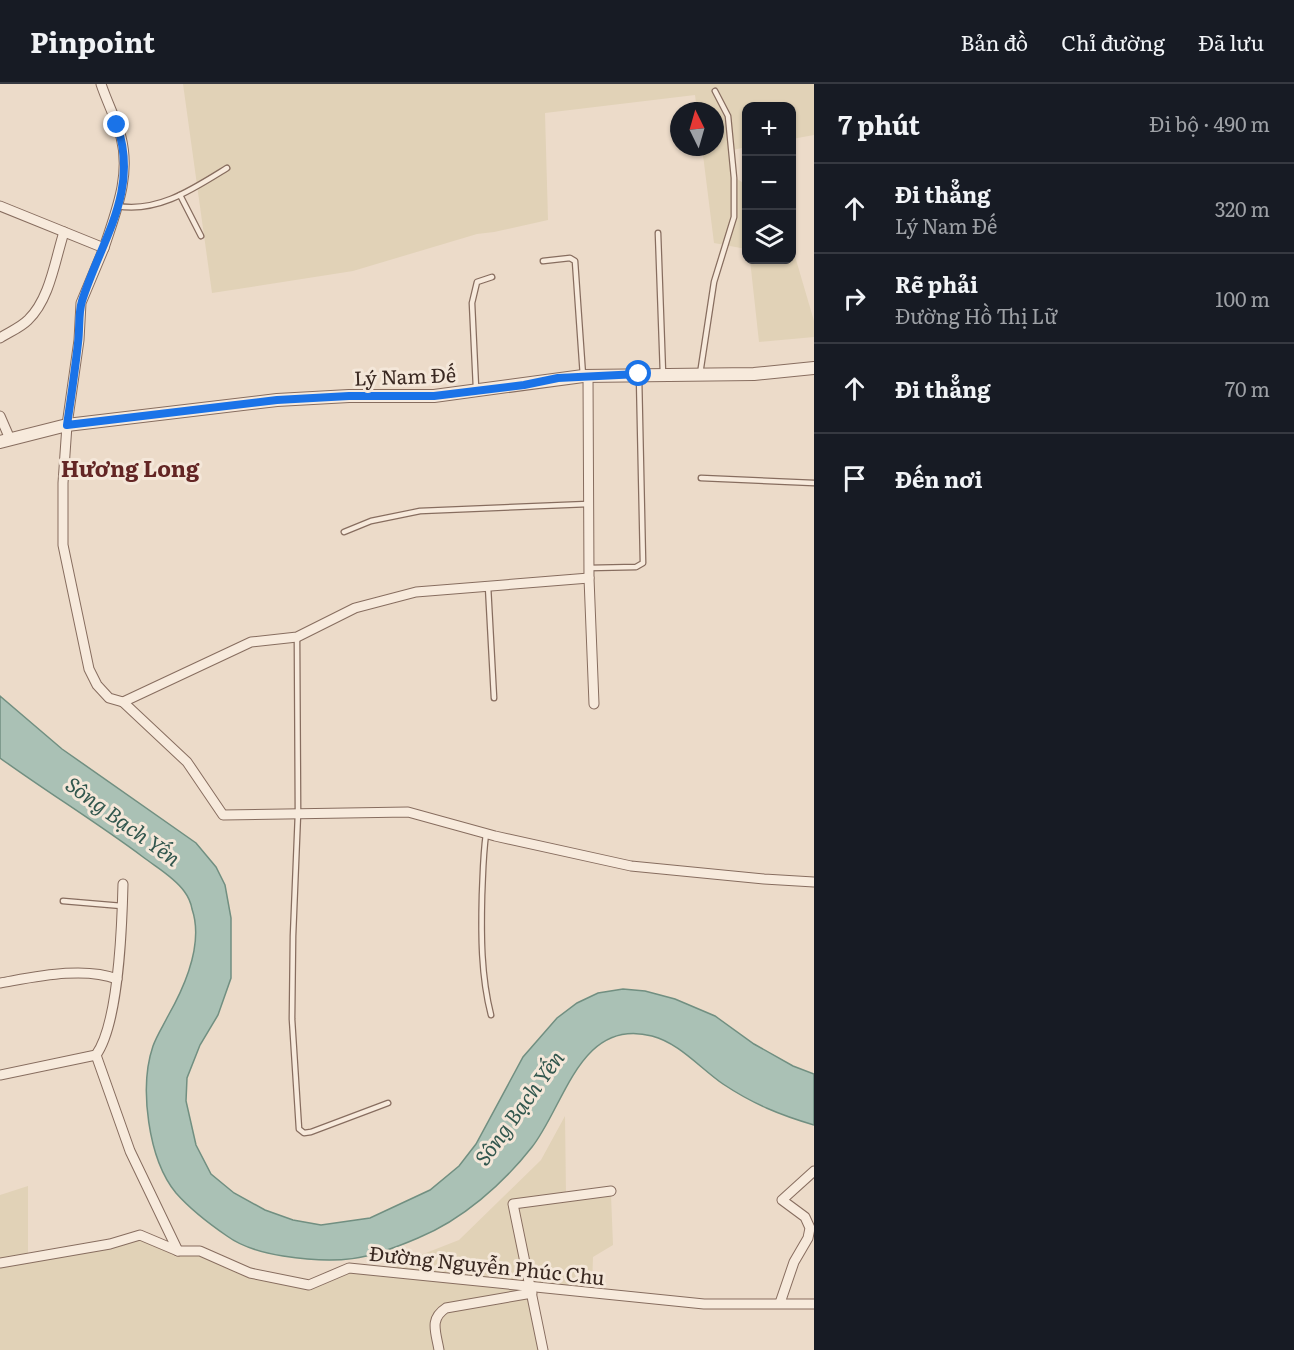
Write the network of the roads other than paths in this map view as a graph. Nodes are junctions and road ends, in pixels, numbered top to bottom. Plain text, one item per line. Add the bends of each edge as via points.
1 (101, 84) edge
2 (715, 92) dead end
3 (227, 168) dead end
4 (180, 195) junction
5 (0, 206) edge
6 (117, 206) junction
7 (63, 232) junction
8 (658, 233) dead end
9 (201, 236) dead end
10 (104, 248) junction
11 (543, 261) dead end
12 (492, 276) dead end
13 (0, 338) edge
14 (814, 368) edge
15 (639, 374) junction
16 (663, 374) junction
17 (700, 374) junction
18 (586, 376) junction
19 (477, 391) junction
20 (0, 416) edge
21 (67, 425) junction
22 (5, 440) edge
23 (701, 478) dead end
24 (814, 483) edge
25 (588, 504) junction
26 (344, 532) dead end
27 (589, 573) junction
28 (488, 586) junction
29 (297, 637) junction
30 (494, 698) dead end
31 (123, 702) junction
32 (594, 704) dead end
33 (298, 813) junction
34 (486, 834) junction
35 (814, 882) edge
36 (123, 884) dead end
37 (63, 901) dead end
38 (122, 906) junction
39 (117, 979) junction
40 (0, 983) edge
41 (491, 1015) dead end
42 (96, 1055) junction
43 (0, 1075) edge
44 (388, 1103) dead end
45 (814, 1171) edge
46 (611, 1191) dead end
47 (178, 1251) junction
48 (0, 1263) edge
49 (532, 1290) junction
50 (780, 1303) junction
51 (814, 1304) edge
52 (439, 1350) edge
53 (543, 1350) edge

1 - 6 street via 123,147 125,177
2 - 17 lane via 728,117 734,217 714,282
3 - 4 lane
4 - 6 lane via 148,208
4 - 9 lane
5 - 7 street
6 - 10 street
7 - 10 street
7 - 13 street via 39,308 21,326
8 - 16 lane
10 - 21 street via 81,303
11 - 18 lane via 575,261
12 - 19 lane via 477,282 472,303
14 - 17 street, Lý Nam Đế
15 - 16 street, Lý Nam Đế
15 - 18 street, Lý Nam Đế
15 - 27 lane via 643,563
16 - 17 street, Lý Nam Đế
18 - 19 street, Lý Nam Đế
18 - 25 street
19 - 21 street, Lý Nam Đế via 434,396 277,400
20 - 22 street
21 - 22 street, Lý Nam Đế
21 - 31 street via 63,539 79,625 92,676 109,698
23 - 24 lane
25 - 26 lane via 420,510 371,521
25 - 27 street
27 - 28 street
27 - 32 street
28 - 29 street via 406,594 356,608
28 - 30 lane
29 - 31 street via 251,642
29 - 33 lane
31 - 33 street via 187,762 223,815
33 - 34 street via 408,812
33 - 44 lane via 292,1019 299,1130 311,1132
34 - 35 street via 631,866
34 - 41 lane via 482,949
36 - 38 street
37 - 38 lane
38 - 39 street
39 - 40 street via 89,973
39 - 42 street via 109,1026
42 - 43 street
42 - 47 street via 130,1151
45 - 50 street via 782,1200 805,1217 810,1228
46 - 49 street via 513,1204
47 - 48 street, Đường Nguyễn Phúc Chu via 140,1235
47 - 49 street, Đường Nguyễn Phúc Chu via 200,1251 250,1273 309,1285 349,1268
49 - 50 street, Đường Nguyễn Phúc Chu via 704,1304
49 - 52 street via 438,1313 435,1320
49 - 53 street
50 - 51 street, Đường Nguyễn Phúc Chu

